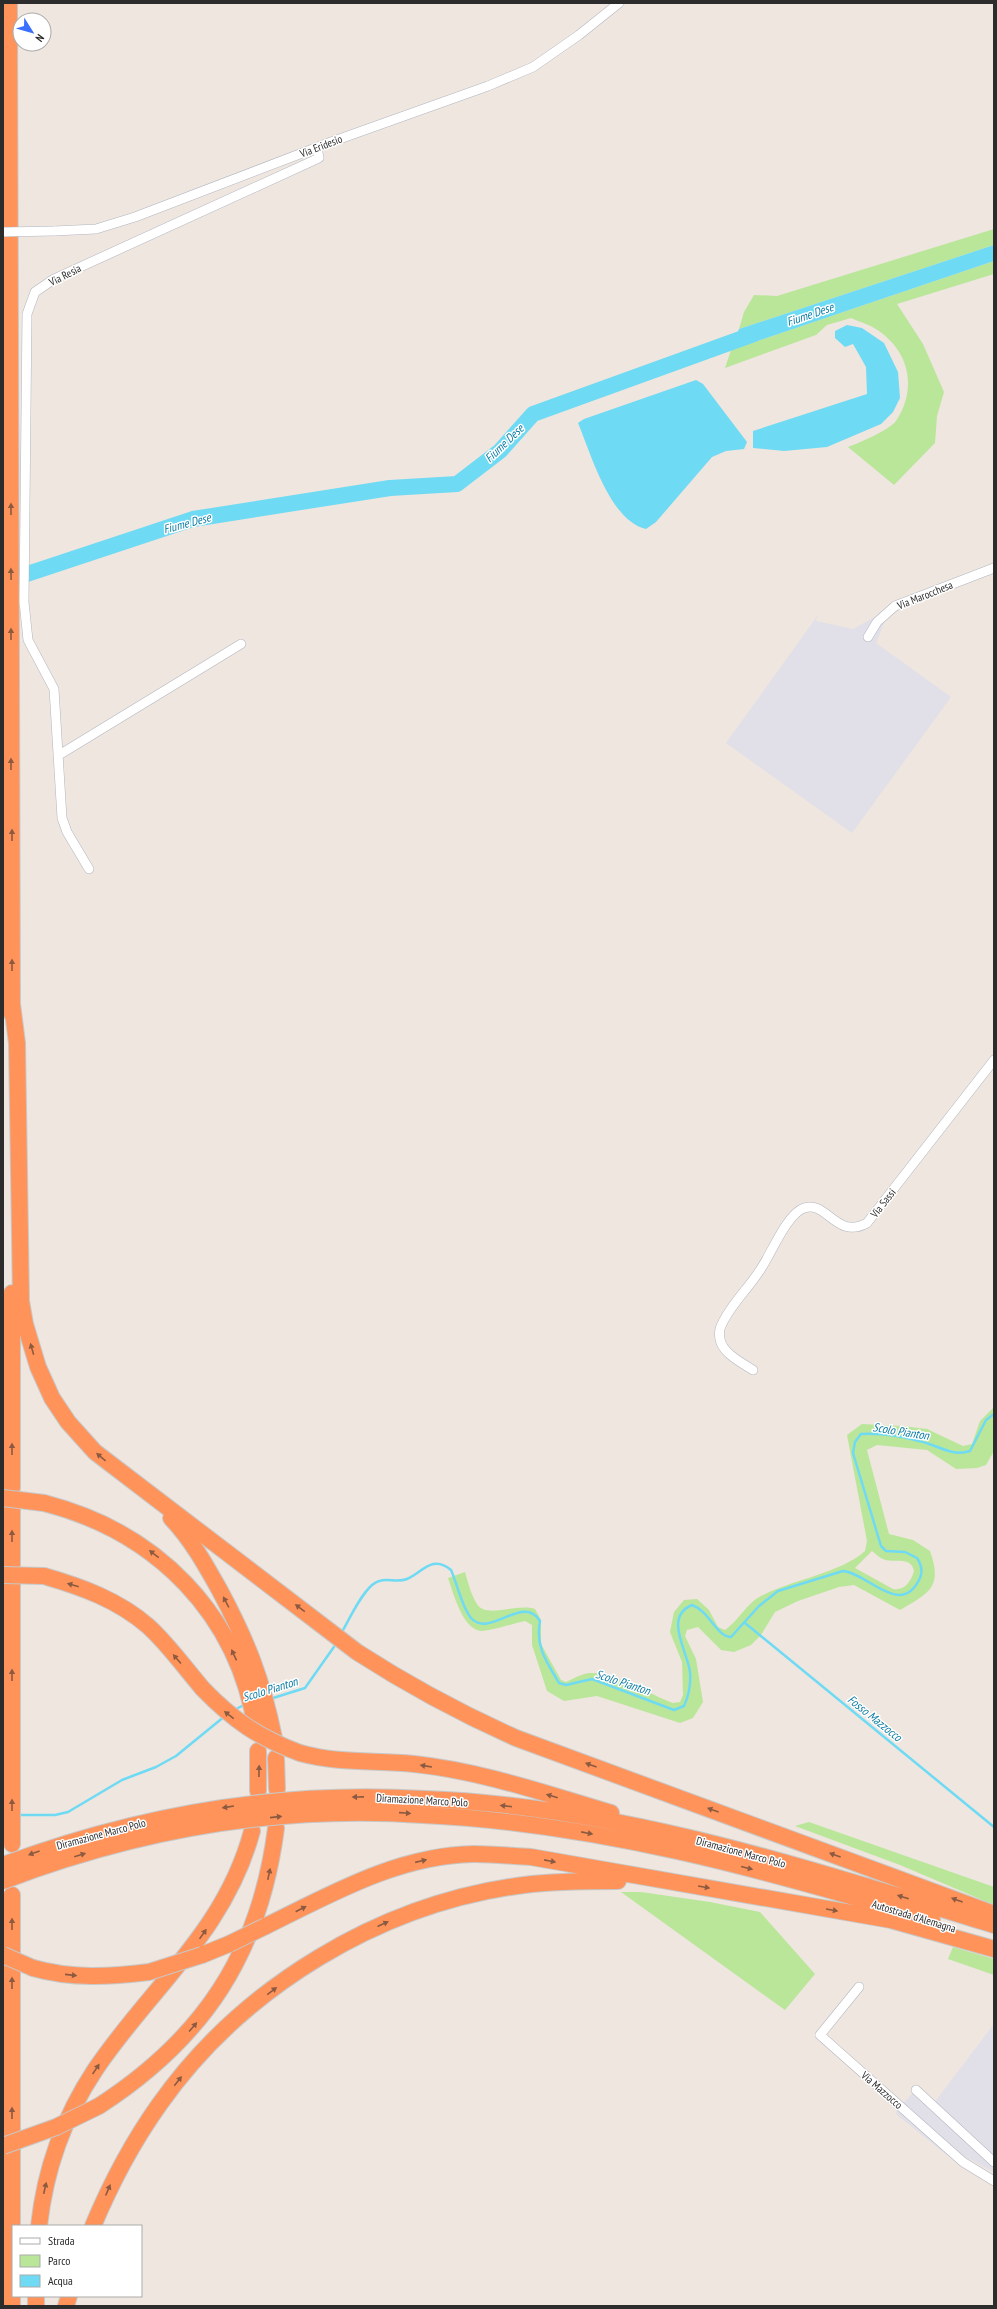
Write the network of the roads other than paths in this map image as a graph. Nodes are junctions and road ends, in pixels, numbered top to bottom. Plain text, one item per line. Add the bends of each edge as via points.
1 (9, 3) edge
2 (619, 3) edge
3 (317, 148) junction
4 (3, 232) edge
5 (18, 547) junction
6 (994, 568) edge
7 (18, 602) junction
8 (868, 637) dead end
9 (240, 644) dead end
10 (59, 755) junction
11 (89, 869) dead end
12 (12, 1004) junction
13 (994, 1060) edge
14 (753, 1370) dead end
15 (132, 1481) junction
16 (9, 1497) edge
17 (9, 1574) edge
18 (256, 1690) junction
19 (274, 1738) dead end
20 (258, 1751) dead end
21 (276, 1758) dead end
22 (277, 1789) dead end
23 (258, 1792) dead end
24 (424, 1807) junction
25 (276, 1828) dead end
26 (252, 1832) dead end
27 (682, 1837) junction
28 (12, 1844) dead end
29 (3, 1865) edge
30 (665, 1880) junction
31 (3, 1881) edge
32 (837, 1886) junction
33 (12, 1895) dead end
34 (994, 1914) edge
35 (994, 1924) edge
36 (994, 1941) edge
37 (994, 1949) edge
38 (9, 1959) edge
39 (859, 1987) dead end
40 (916, 2090) dead end
41 (3, 2146) edge
42 (994, 2162) edge
43 (994, 2181) edge
44 (39, 2225) edge
45 (93, 2225) edge
46 (12, 2306) edge

5 -> 1 highway
2 - 3 street, Via Eridesio via 533,67
3 - 4 street, Via Eridesio, bridge via 135,217 96,229
3 - 5 street, Via Resia via 319,158 54,279 35,292 27,314
5 - 7 highway
6 - 8 street, Via Marocchesa via 895,606 878,622
7 - 10 street via 28,640 54,689
12 -> 7 highway
9 - 10 street
10 - 11 street via 62,818 67,832
15 -> 12 highway via 95,1452 61,1412 38,1367 25,1324 20,1301 17,1043
16 -> 12 highway
13 - 14 street, Via Sassi via 867,1223 856,1228 845,1227 813,1207 799,1210 790,1219 762,1268 720,1327 722,1346
18 -> 15 highway via 240,1628 193,1545 176,1524
34 -> 15 highway via 516,1738 457,1711 402,1681 357,1652
17 -> 16 highway
18 -> 16 highway, bridge via 214,1620 194,1593 173,1570 149,1551 121,1532 81,1514 44,1503
27 -> 17 highway, bridge via 652,1824 467,1773 414,1764 351,1762 300,1753 251,1731 224,1712 148,1626 117,1604 82,1587 44,1576
28 -> 17 highway
18 - 19 highway via 260,1719
23 -> 20 highway
21 - 22 highway
27 -> 24 highway, Diramazione Marco Polo via 562,1813
24 -> 29 highway, Diramazione Marco Polo, bridge via 362,1797 299,1799 204,1810 112,1830 51,1847
31 -> 24 highway, Diramazione Marco Polo, bridge via 103,1848 209,1825 303,1814
24 -> 32 highway, Diramazione Marco Polo via 583,1832
41 -> 25 highway, bridge via 56,2127 99,2106 140,2078 175,2046 200,2018 240,1956 267,1881
44 -> 26 highway via 55,2151 83,2089 108,2052 188,1954 213,1919 237,1877
27 - 32 highway, Diramazione Marco Polo
30 -> 37 highway via 892,1920
38 -> 30 highway, bridge via 48,1972 86,1977 149,1972 228,1944 374,1875 423,1860 448,1856 473,1854 531,1857
45 -> 30 highway via 112,2181 132,2147 185,2072 218,2037 261,1999 296,1973 371,1930 411,1912 474,1895 539,1884
35 -> 32 highway, Autostrada d'Alemagna
32 - 36 highway, Autostrada d'Alemagna
38 -> 33 highway
46 -> 38 highway
39 - 43 street, Via Mazzocco via 820,2035 964,2162
40 - 42 street, Via Mazzocco

